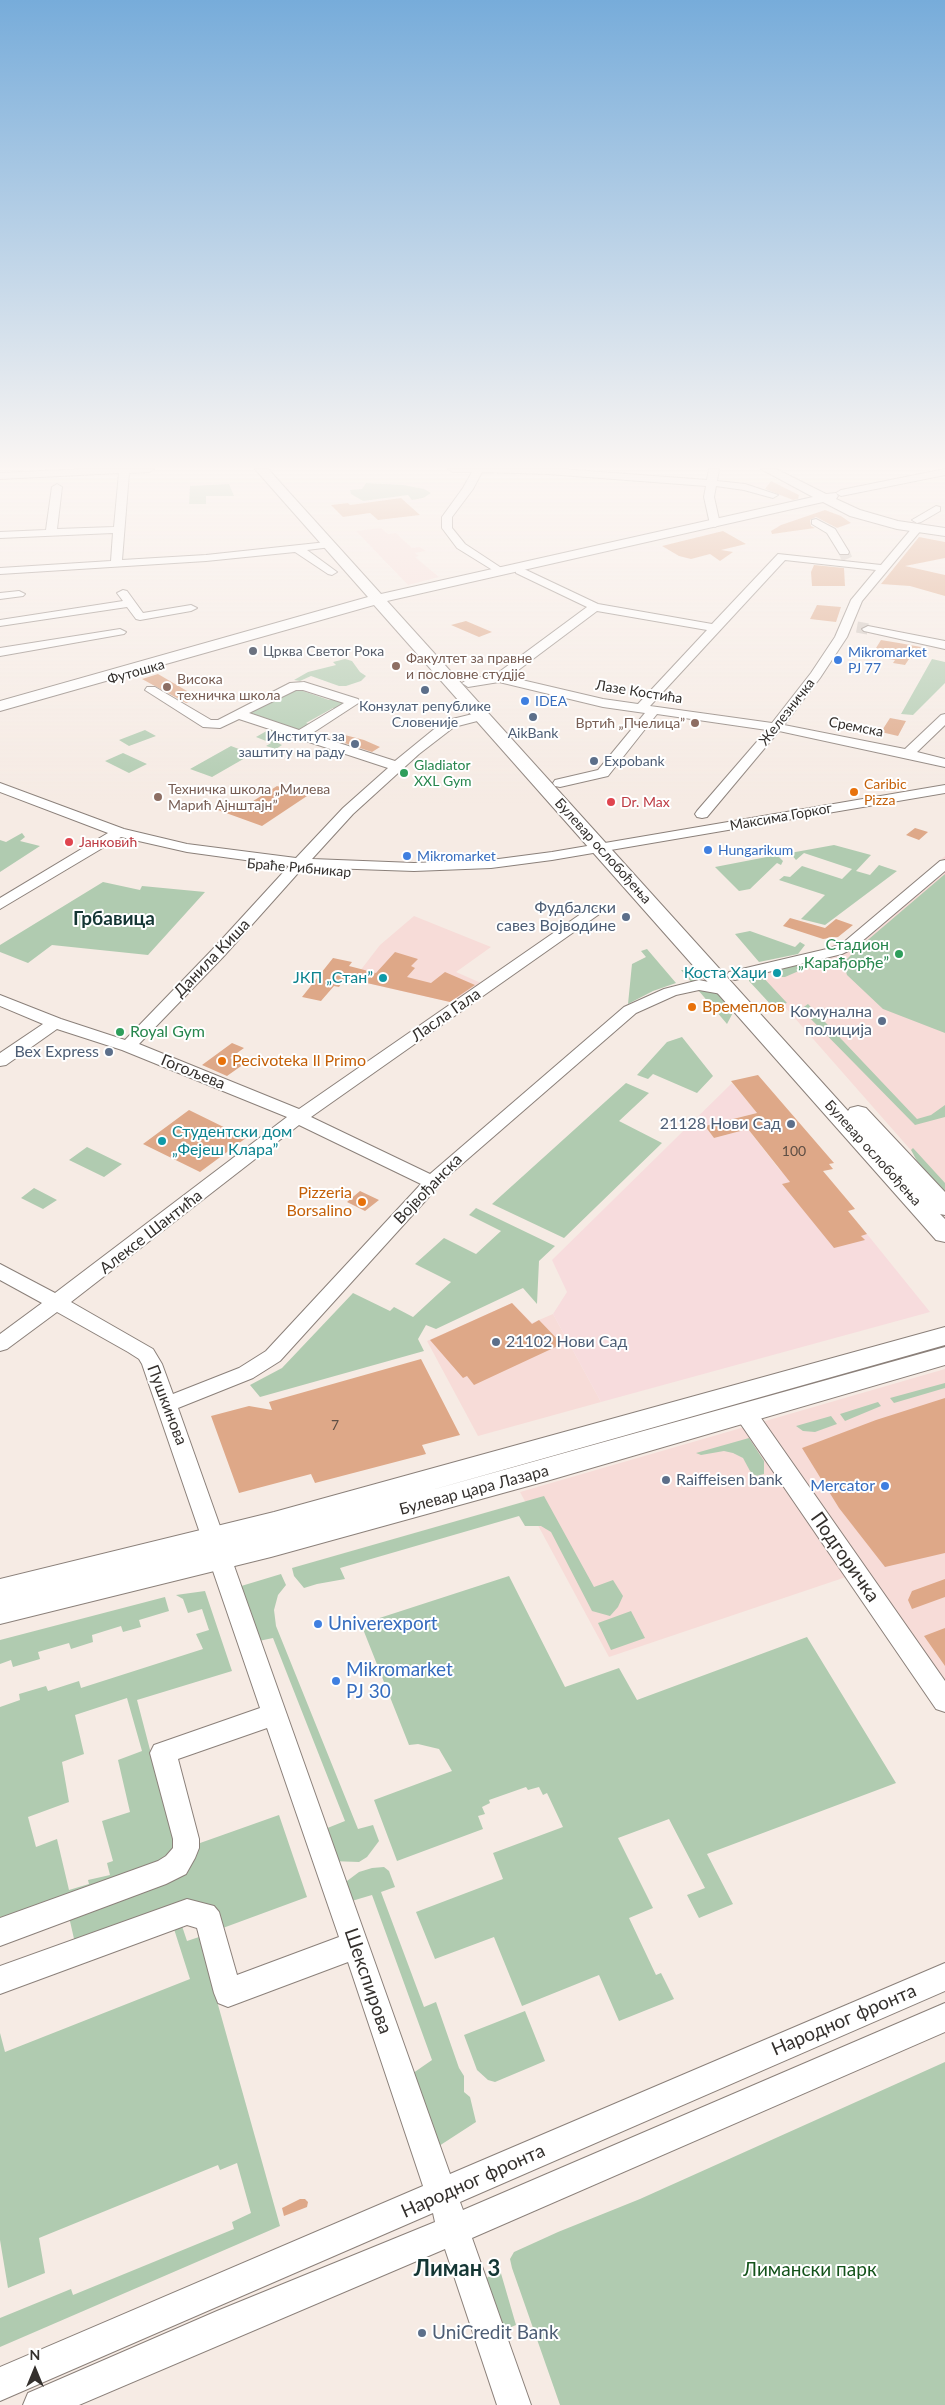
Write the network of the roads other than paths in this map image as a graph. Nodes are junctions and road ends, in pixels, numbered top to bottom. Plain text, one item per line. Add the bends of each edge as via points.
1 (366, 581) edge
2 (370, 581) edge
3 (459, 581) edge
4 (473, 581) edge
5 (541, 581) edge
6 (758, 581) edge
7 (872, 581) edge
8 (122, 592) dead end
9 (19, 594) dead end
10 (0, 596) edge
11 (386, 600) junction
12 (130, 603) junction
13 (595, 607) junction
14 (191, 608) dead end
15 (0, 623) edge
16 (857, 627) junction
17 (714, 628) junction
18 (120, 632) dead end
19 (945, 645) edge
20 (0, 652) edge
21 (499, 678) junction
22 (468, 683) junction
23 (152, 690) dead end
24 (0, 706) edge
25 (648, 709) junction
26 (0, 711) edge
27 (238, 714) junction
28 (481, 716) junction
29 (945, 718) edge
30 (776, 727) junction
31 (301, 734) junction
32 (908, 754) junction
33 (945, 765) edge
34 (396, 766) junction
35 (560, 784) junction
36 (0, 787) edge
37 (945, 790) edge
38 (0, 796) edge
39 (945, 798) edge
40 (702, 814) dead end
41 (115, 835) junction
42 (612, 852) junction
43 (945, 864) edge
44 (297, 866) junction
45 (0, 904) edge
46 (592, 912) dead end
47 (704, 977) junction
48 (731, 983) junction
49 (0, 1000) edge
50 (55, 1023) junction
51 (128, 1046) junction
52 (0, 1061) edge
53 (299, 1117) junction
54 (432, 1182) junction
55 (945, 1207) edge
56 (945, 1234) edge
57 (0, 1271) edge
58 (58, 1303) junction
59 (945, 1336) edge
60 (0, 1344) edge
61 (945, 1356) edge
62 (168, 1404) junction
63 (746, 1414) junction
64 (216, 1548) junction
65 (0, 1591) edge
66 (0, 1611) edge
67 (945, 1701) edge
68 (275, 1714) junction
69 (0, 1932) edge
70 (356, 1944) junction
71 (945, 1977) edge
72 (0, 1980) edge
73 (945, 2018) edge
74 (442, 2195) junction
75 (454, 2230) junction
76 (0, 2384) edge
77 (40, 2405) edge
78 (514, 2405) edge

1 - 11 main road, Булевар ослобођења
2 - 11 main road, Булевар ослобођења
3 - 11 main road
4 - 11 main road
5 - 13 street
6 - 17 street
7 - 16 street, Железничка via 857,600
8 - 12 street
9 - 10 street
11 - 22 main road, Булевар ослобођења
11 - 24 main road, Футошка
11 - 26 main road, Футошка
11 - 28 main road, Булевар ослобођења
12 - 14 street via 140,617
12 - 15 street
13 - 17 street
13 - 21 street
16 - 19 street
16 - 30 street, Железничка via 841,638
17 - 25 street
18 - 20 street
21 - 22 street
21 - 25 street, Лазе Костића via 576,697
22 - 35 main road, Булевар ослобођења
23 - 27 street via 208,724 220,724
25 - 30 street, Лазе Костића
25 - 35 street via 603,773
27 - 31 street
27 - 31 street via 294,686 304,686 354,702
28 - 34 street, Данила Киша via 449,724
28 - 42 main road, Булевар ослобођења
29 - 32 street
30 - 32 street, Сремска
30 - 40 street, Железничка
31 - 34 street
32 - 33 street, Сремска
34 - 44 street, Данила Киша
35 - 42 main road, Булевар ослобођења
36 - 41 street, Браће Рибникар
37 - 42 street, Максима Горког
38 - 41 street, Браће Рибникар via 60,821
39 - 42 street, Максима Горког
41 - 44 street, Браће Рибникар via 188,855
41 - 45 street
42 - 44 street, Браће Рибникар via 520,868 462,872 370,873
42 - 47 main road, Булевар ослобођења
42 - 48 main road, Булевар ослобођења
43 - 48 street via 849,945
44 - 51 street, Данила Киша
46 - 53 street, Ласла Гала
47 - 48 main road, Булевар ослобођења
47 - 54 street, Војвођанска via 630,1010
48 - 55 main road, Булевар ослобођења
48 - 56 main road, Булевар ослобођења
49 - 50 street, Гогољева
50 - 51 street, Гогољева
50 - 52 street
51 - 53 street, Гогољева via 289,1110
53 - 54 street, Гогољева
53 - 58 street, Алексе Шантића
54 - 62 street, Војвођанска via 273,1356 246,1373
57 - 58 street, Пушкинова
58 - 60 street, Алексе Шантића
58 - 62 street, Пушкинова via 146,1354
59 - 64 main road, Булевар цара Лазара
61 - 63 main road, Булевар цара Лазара
62 - 64 street, Пушкинова
63 - 64 main road, Булевар цара Лазара
63 - 67 street, Подгоричка
64 - 65 main road, Булевар цара Лазара
64 - 66 main road, Булевар цара Лазара
64 - 68 street, Шекспирова
68 - 69 street via 163,1753 186,1839 182,1858 166,1871
68 - 70 street, Шекспирова
70 - 72 street via 228,1993 209,1920 204,1914 187,1912
70 - 74 street, Шекспирова
71 - 74 street, Народног фронта
73 - 75 street, Народног фронта
74 - 75 street, Шекспирова
74 - 76 street, Народног фронта
75 - 77 street, Народног фронта via 229,2322
75 - 78 street, Шекспирова

